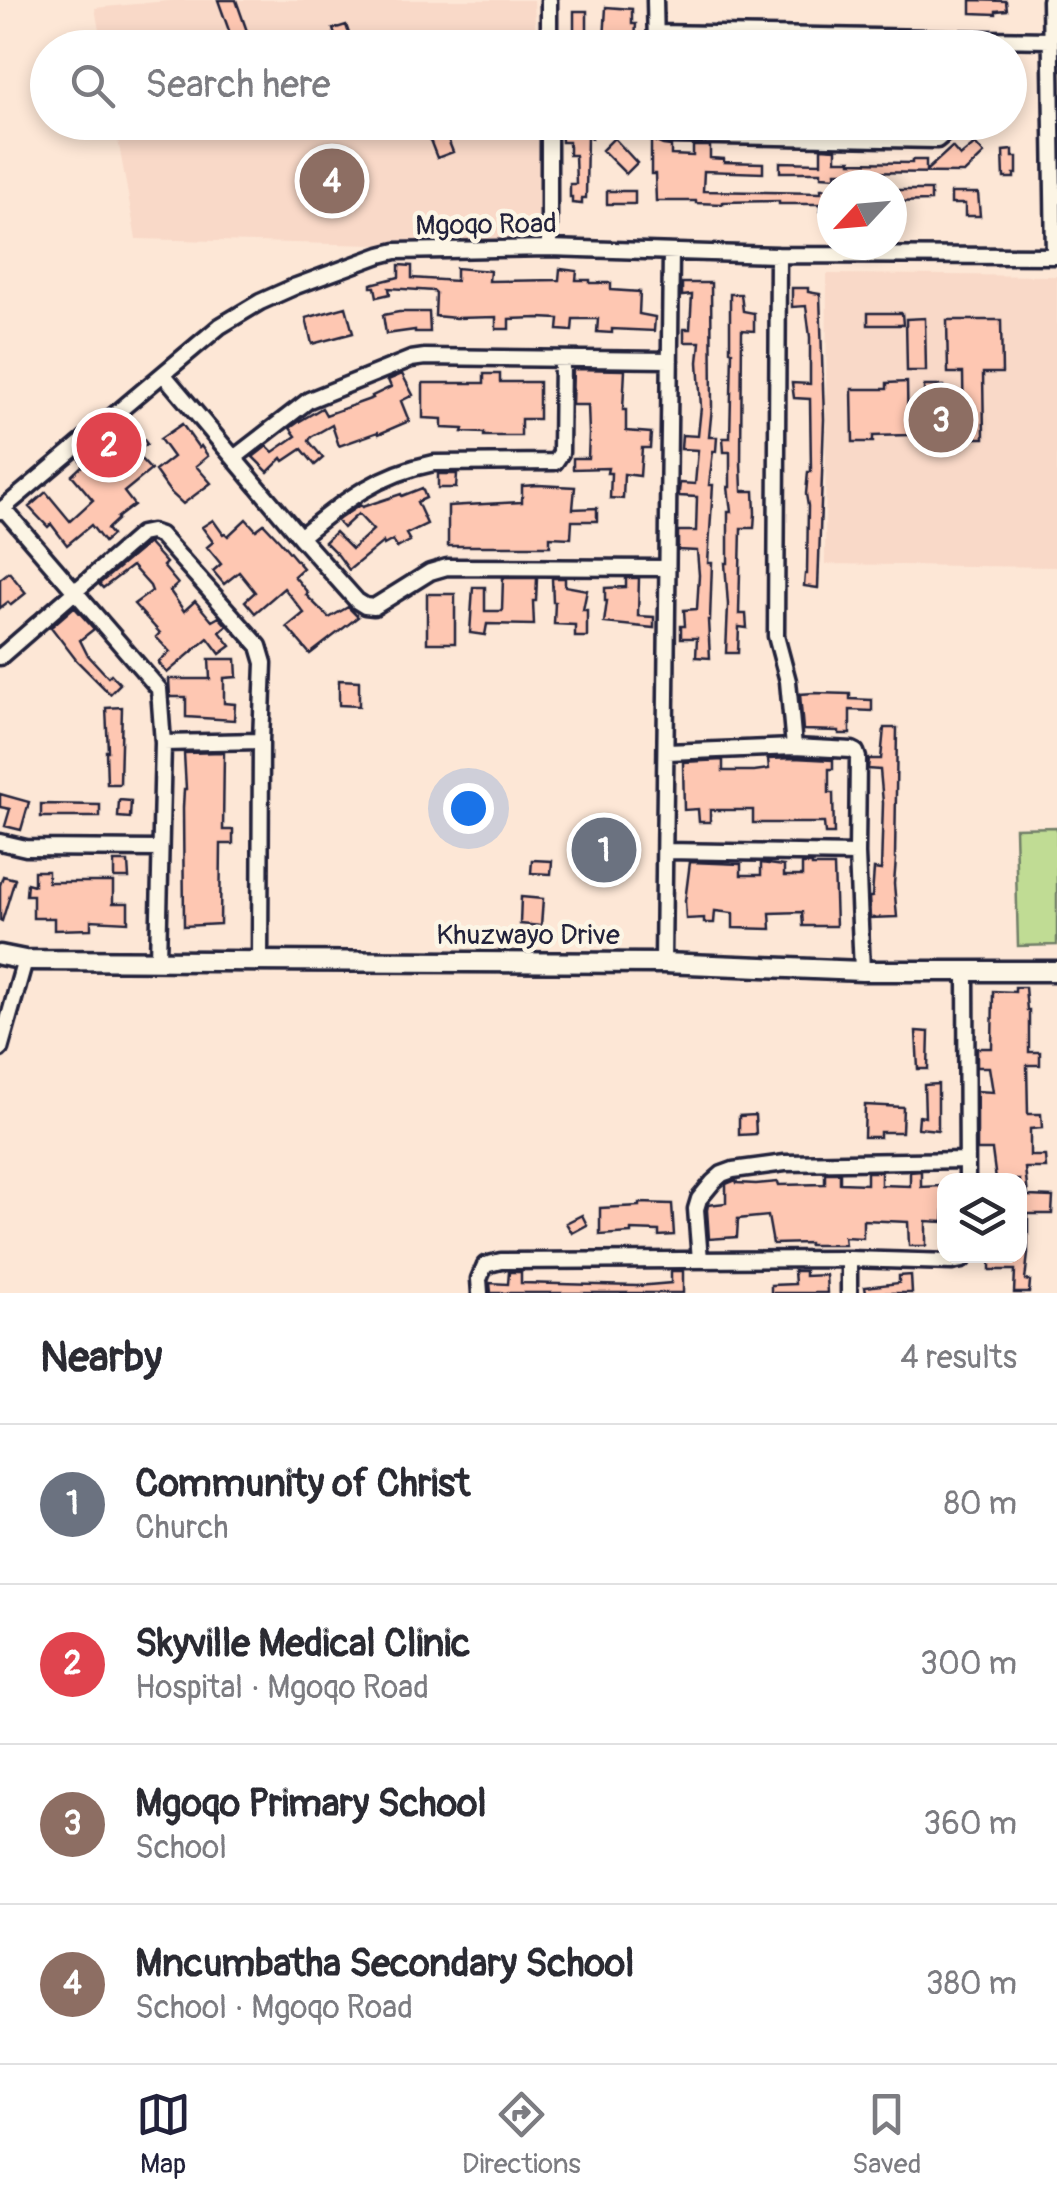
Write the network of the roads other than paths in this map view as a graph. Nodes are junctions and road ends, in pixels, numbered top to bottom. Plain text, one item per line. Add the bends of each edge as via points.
1 (549, 0) edge
2 (656, 0) edge
3 (1050, 0) edge
4 (549, 30) edge
5 (656, 30) edge
6 (1050, 40) junction
7 (1027, 41) edge
8 (549, 140) edge
9 (1055, 141) edge
10 (549, 248) junction
11 (671, 252) junction
12 (778, 255) junction
13 (1056, 256) edge
14 (562, 359) junction
15 (670, 360) junction
16 (164, 375) junction
17 (234, 458) junction
18 (2, 510) edge
19 (300, 537) junction
20 (667, 568) junction
21 (74, 592) junction
22 (0, 656) edge
23 (261, 742) junction
24 (164, 743) junction
25 (794, 747) junction
26 (666, 752) junction
27 (0, 842) edge
28 (160, 849) junction
29 (665, 851) junction
30 (857, 854) junction
31 (0, 955) edge
32 (25, 960) junction
33 (158, 960) junction
34 (260, 962) junction
35 (664, 963) junction
36 (862, 971) junction
37 (1057, 971) edge
38 (966, 972) junction
39 (0, 1048) edge
40 (967, 1160) junction
41 (967, 1173) edge
42 (849, 1259) junction
43 (700, 1260) junction
44 (937, 1262) edge
45 (480, 1293) edge
46 (850, 1293) edge

1 - 4 street
2 - 5 street
3 - 6 street
6 - 7 street
6 - 9 street
8 - 10 street
9 - 13 street
10 - 11 street, Mgoqo Road
10 - 16 street, Mgoqo Road via 380,255 260,302 220,326
11 - 12 street, Mgoqo Road
11 - 15 street
12 - 13 street, Mgoqo Road
12 - 25 street via 776,636
14 - 15 street
14 - 17 street via 411,359 309,400
14 - 19 street via 562,453 555,462 420,466 352,496
15 - 20 street
16 - 17 street
16 - 18 street, Mgoqo Road
17 - 19 street
18 - 21 street
19 - 20 street via 357,601 374,607 447,567
20 - 26 street
21 - 22 street
21 - 23 street via 141,534 160,535 259,646
21 - 24 street via 159,690
23 - 24 street
23 - 34 street
24 - 28 street
25 - 26 street
25 - 30 street via 856,752
26 - 29 street
27 - 28 street
28 - 33 street
29 - 30 street
29 - 35 street
30 - 36 street
31 - 32 street, Khuzwayo Drive
32 - 33 street, Khuzwayo Drive
32 - 39 street
33 - 34 street, Khuzwayo Drive
34 - 35 street, Khuzwayo Drive
35 - 36 street, Khuzwayo Drive
36 - 38 street, Khuzwayo Drive
37 - 38 street, Khuzwayo Drive
38 - 40 street
40 - 41 street
40 - 43 street via 786,1163 722,1174 699,1198
42 - 43 street
42 - 44 street
42 - 46 street
43 - 45 street via 492,1262 480,1272

